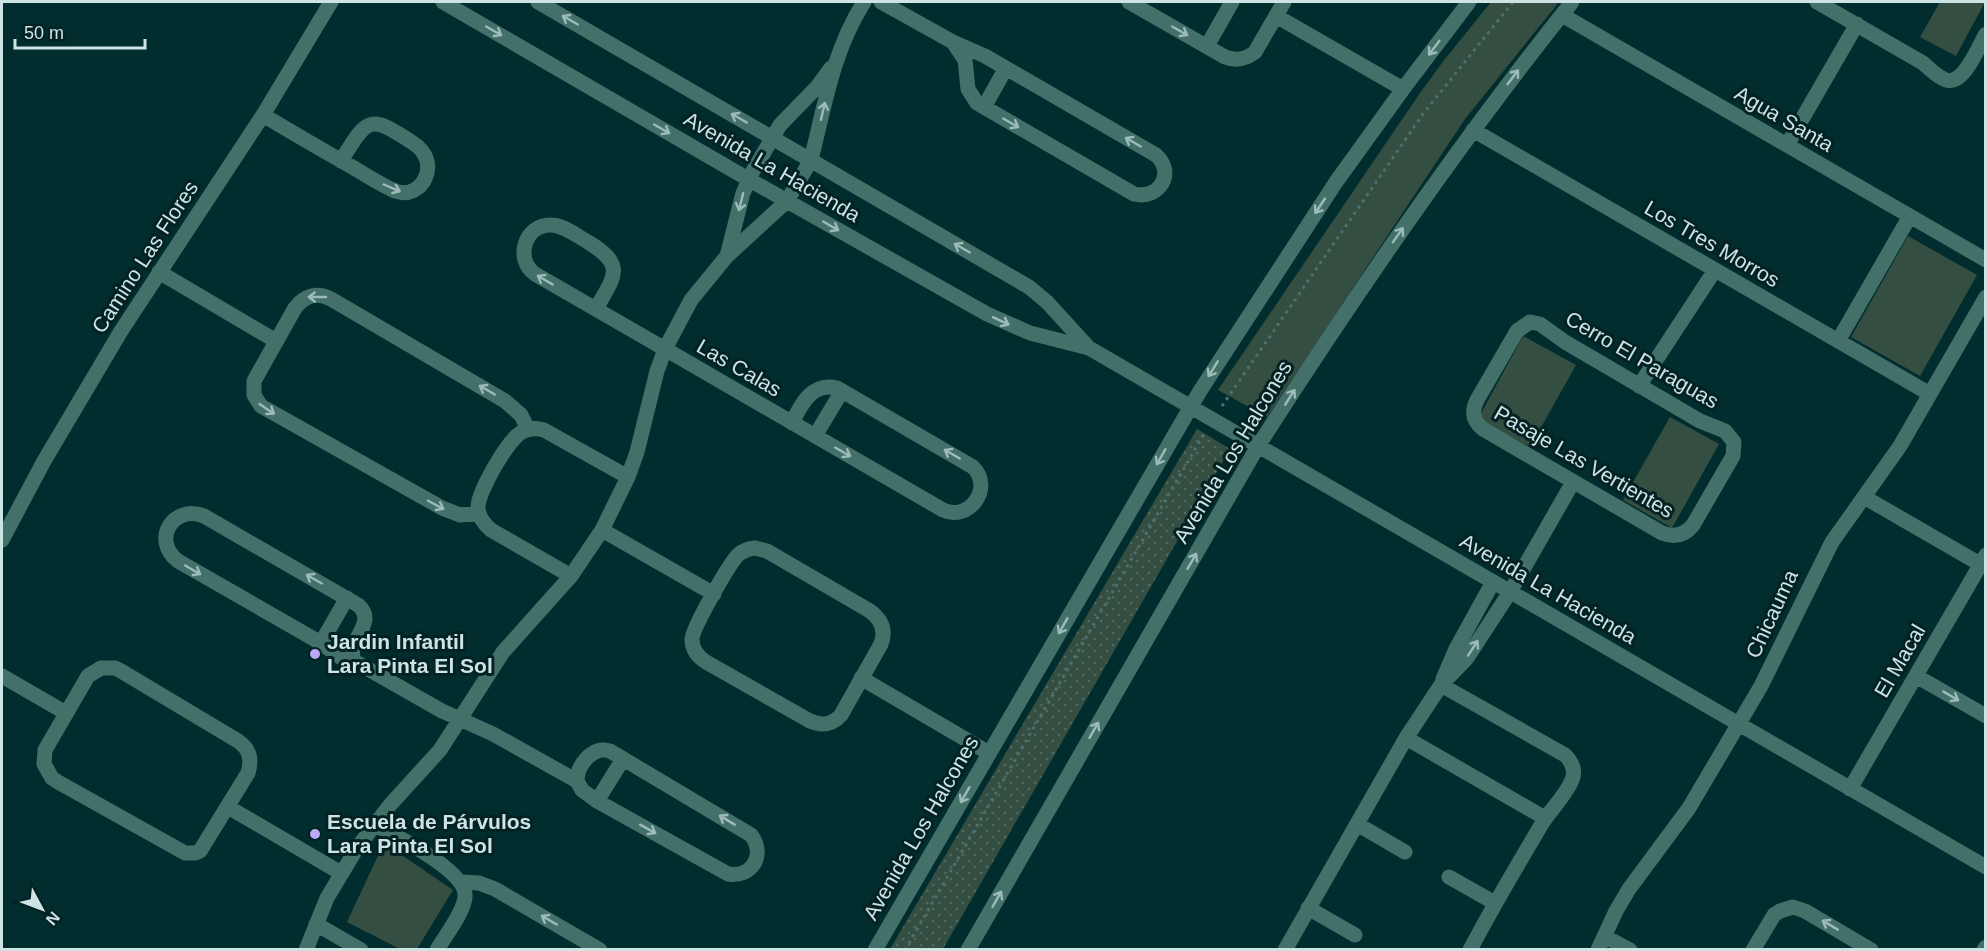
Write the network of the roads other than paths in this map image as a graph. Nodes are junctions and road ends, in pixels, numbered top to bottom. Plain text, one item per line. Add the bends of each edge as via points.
1 (331, 2) edge
2 (443, 2) edge
3 (538, 2) edge
4 (864, 2) edge
5 (880, 2) edge
6 (1129, 2) edge
7 (1232, 2) edge
8 (1284, 2) edge
9 (1469, 2) edge
10 (1572, 2) edge
11 (1817, 2) edge
12 (1562, 15) junction
13 (1276, 16) junction
14 (1857, 24) junction
15 (1986, 34) edge
16 (953, 42) junction
17 (1207, 46) junction
18 (985, 56) junction
19 (834, 63) junction
20 (967, 66) junction
21 (1006, 68) junction
22 (1402, 89) junction
23 (984, 107) junction
24 (263, 115) junction
25 (1473, 130) junction
26 (772, 137) junction
27 (1787, 145) junction
28 (811, 160) junction
29 (341, 161) junction
30 (748, 179) junction
31 (787, 201) junction
32 (1910, 216) junction
33 (735, 226) junction
34 (750, 234) junction
35 (727, 256) junction
36 (1986, 260) edge
37 (1715, 270) junction
38 (159, 272) junction
39 (1986, 297) edge
40 (596, 309) junction
41 (276, 341) junction
42 (1838, 341) junction
43 (1089, 348) junction
44 (665, 350) junction
45 (1639, 386) junction
46 (842, 391) junction
47 (1930, 394) junction
48 (1190, 406) junction
49 (1473, 416) joint
50 (792, 423) junction
51 (528, 429) junction
52 (815, 436) junction
53 (1258, 446) junction
54 (628, 477) junction
55 (1573, 482) junction
56 (1864, 497) junction
57 (478, 513) junction
58 (602, 530) junction
59 (1679, 535) joint
60 (2, 540) edge
61 (1982, 567) edge
62 (571, 576) junction
63 (1493, 582) junction
64 (1510, 592) junction
65 (714, 594) junction
66 (346, 598) junction
67 (321, 643) junction
68 (353, 654) junction
69 (1916, 675) junction
70 (2, 676) edge
71 (861, 678) junction
72 (1442, 685) junction
73 (66, 713) junction
74 (1986, 716) edge
75 (460, 719) junction
76 (1739, 724) junction
77 (1406, 738) junction
78 (989, 753) junction
79 (623, 759) junction
80 (577, 781) junction
81 (1850, 789) junction
82 (597, 801) junction
83 (228, 807) junction
84 (1545, 818) junction
85 (374, 824) junction
86 (1357, 824) junction
87 (1405, 852) dead end
88 (1986, 867) edge
89 (341, 873) junction
90 (1449, 877) dead end
91 (461, 882) junction
92 (1495, 903) junction
93 (1308, 908) junction
94 (315, 924) junction
95 (1355, 935) dead end
96 (1601, 943) edge
97 (306, 950) edge
98 (361, 950) edge
99 (437, 950) edge
100 (600, 950) edge
101 (875, 950) edge
102 (968, 950) edge
103 (1285, 950) edge
104 (1470, 950) edge
105 (1630, 950) edge
106 (1753, 950) edge
107 (1871, 950) edge

1 - 24 street, Camino Las Flores
2 -> 30 street, Avenida La Hacienda
26 -> 3 street, Avenida La Hacienda
4 - 19 street
5 - 16 street
6 -> 17 street
7 - 17 street
8 - 13 street
9 -> 22 street, Avenida Los Halcones
10 - 12 street, Avenida Los Halcones
11 - 14 street
25 -> 12 street, Avenida Los Halcones
12 - 27 street, Agua Santa
13 - 17 street via 1250,56 1231,59
13 - 22 street
14 - 15 street via 1943,79 1953,81 1963,74
14 - 27 street
16 - 18 street
16 - 20 street
18 - 20 street
18 - 21 street
19 - 26 street
28 -> 19 street
20 - 23 street via 970,94
21 - 23 street
23 -> 21 street via 1134,194 1152,193 1162,184 1164,168 1156,155
22 -> 48 street, Avenida Los Halcones
24 - 29 street
24 - 38 street, Camino Las Flores
25 - 37 street, Los Tres Morros
53 -> 25 street, Avenida Los Halcones via 1356,296
26 - 28 street, Avenida La Hacienda
26 - 30 street
27 - 32 street, Agua Santa
28 - 31 street
43 -> 28 street, Avenida La Hacienda via 1029,287
29 -> 29 street via 398,192 419,186 428,167 420,147 375,123 361,129
30 - 31 street, Avenida La Hacienda
30 -> 33 street
31 - 34 street
31 -> 43 street, Avenida La Hacienda via 1002,321 1043,337
32 - 36 street, Agua Santa
32 - 42 street
33 - 34 street
33 - 35 street
34 - 35 street
35 - 44 street via 691,300
37 - 42 street, Los Tres Morros
37 - 45 street
38 - 41 street
38 - 60 street, Camino Las Flores via 84,392
39 - 47 street, Chicauma
40 -> 40 street, Las Calas via 526,266 524,247 533,231 544,225 560,226 610,258 612,279
40 - 44 street, Las Calas
51 -> 41 street via 521,415 505,401 325,296 311,296 299,303
41 -> 57 street via 254,381 254,395 261,406 442,508 460,515
42 - 47 street, Los Tres Morros
43 - 48 street, Avenida La Hacienda
44 - 50 street, Las Calas
44 - 54 street
45 - 49 street, Cerro El Paraguas via 1540,324 1530,322 1513,336 1477,400
45 - 59 street, Cerro El Paraguas via 1725,431 1734,442 1733,456 1693,525
46 - 50 street via 830,387 812,392
46 - 52 street
52 -> 46 street, Las Calas via 948,512 966,510 978,497 981,482 973,467
47 - 56 street, Chicauma
48 - 53 street, Avenida La Hacienda
48 -> 78 street, Avenida Los Halcones
49 - 55 street, Pasaje Las Vertientes via 1483,429
50 - 52 street, Las Calas
51 - 54 street via 544,430
51 - 57 street via 515,437 495,469 479,500
53 - 63 street, Avenida La Hacienda
102 -> 53 street, Avenida Los Halcones
54 - 58 street
55 - 59 street, Pasaje Las Vertientes via 1662,533
55 - 64 street
56 - 61 street
56 - 76 street, Chicauma via 1818,567
57 - 62 street via 491,530
58 - 62 street
58 - 65 street
61 - 69 street, El Macal
62 - 75 street via 503,652
63 - 64 street, Avenida La Hacienda
63 - 72 street via 1456,649
72 -> 64 street via 1467,658
64 - 76 street, Avenida La Hacienda
65 - 71 street via 737,556 748,549 767,551 880,620 883,639
65 - 71 street via 693,635 693,648 706,662 821,725 837,719
66 - 67 street
66 -> 67 street via 204,516 189,513 170,525 165,538 172,557
66 - 68 street via 362,608 366,618
67 - 68 street
68 - 75 street
69 -> 74 street
69 - 81 street, El Macal
70 - 73 street
71 - 78 street
72 - 77 street
72 - 84 street via 1569,759 1572,780
73 - 83 street via 94,671 121,671 247,749 250,767
73 - 83 street via 44,757 47,771 58,782 190,854 204,847
75 - 80 street
75 - 85 street via 430,762
76 - 81 street, Avenida La Hacienda
76 - 96 street, Chicauma via 1689,808 1629,889
77 - 84 street
77 - 86 street
78 -> 101 street, Avenida Los Halcones
79 - 80 street via 605,749 594,752 578,772
79 - 82 street
82 -> 79 street via 728,874 741,874 752,868 758,846 751,835
80 - 82 street
81 - 88 street, Avenida La Hacienda
83 - 89 street
84 - 92 street
85 - 89 street
85 - 91 street via 434,860
86 - 87 street
86 - 93 street
89 - 94 street
90 - 92 street
91 - 99 street via 465,901
100 -> 91 street via 495,889
92 - 104 street
93 - 95 street
93 - 103 street
94 - 97 street
94 - 98 street
96 - 105 street
107 -> 106 street via 1793,907 1774,915

